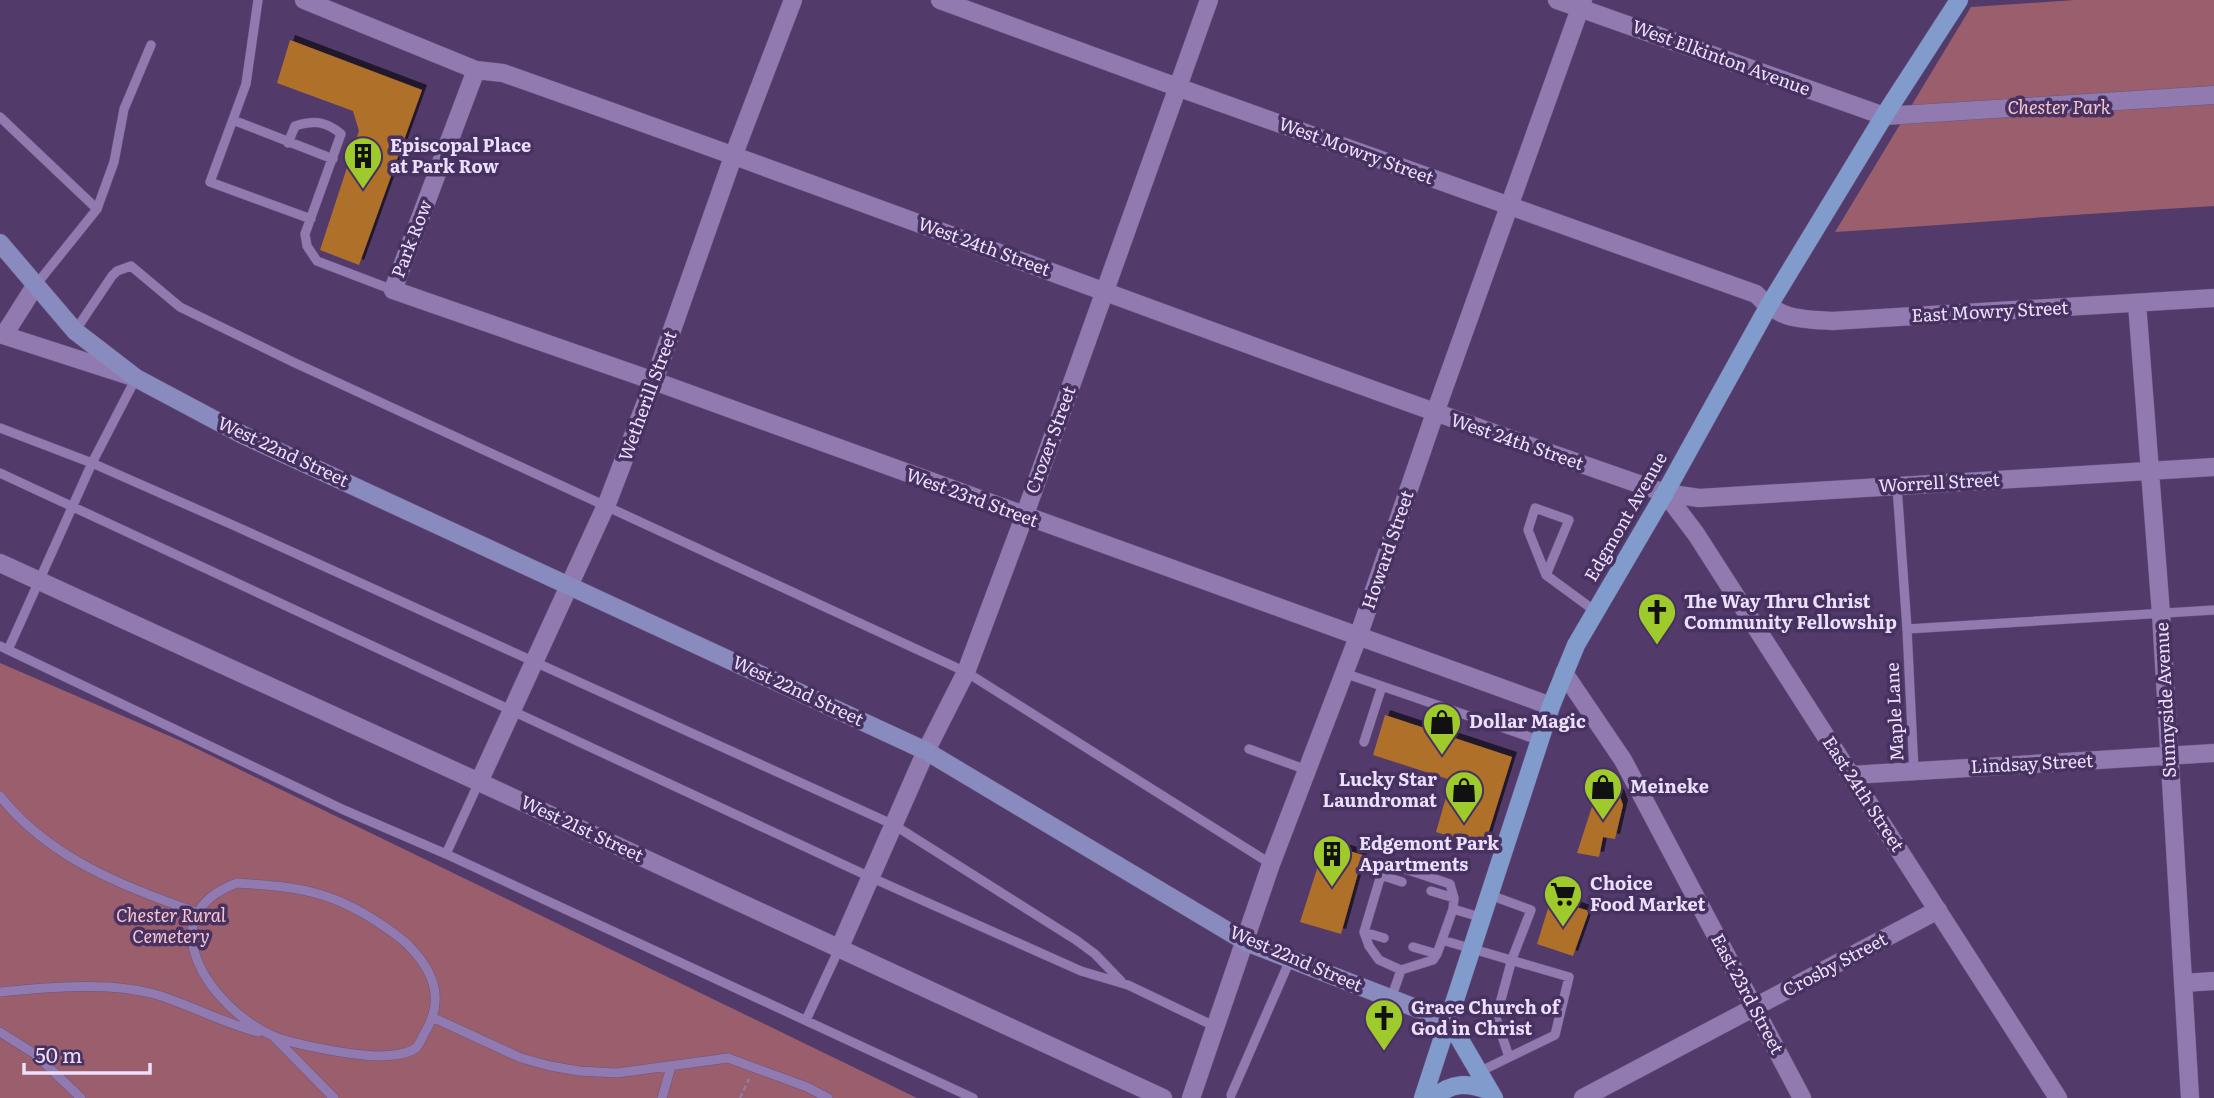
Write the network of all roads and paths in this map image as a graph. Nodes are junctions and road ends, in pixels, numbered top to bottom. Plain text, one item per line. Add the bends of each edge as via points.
1 (258, 0) edge
2 (304, 0) edge
3 (793, 0) edge
4 (940, 0) edge
5 (1209, 0) edge
6 (1557, 0) edge
7 (1959, 0) edge
8 (1581, 4) edge
9 (150, 45) dead end
10 (476, 69) junction
11 (1177, 88) junction
12 (2214, 95) edge
13 (1884, 116) junction
14 (0, 117) edge
15 (233, 120) junction
16 (288, 143) junction
17 (734, 154) junction
18 (333, 159) junction
19 (1509, 205) junction
20 (97, 209) junction
21 (311, 219) junction
22 (0, 243) edge
23 (35, 286) junction
24 (393, 290) junction
25 (1105, 291) junction
26 (2214, 298) edge
27 (2137, 303) junction
28 (1768, 307) junction
29 (75, 331) junction
30 (2, 335) edge
31 (136, 378) junction
32 (654, 381) junction
33 (1435, 413) junction
34 (0, 428) edge
35 (93, 463) junction
36 (2214, 467) edge
37 (2151, 471) junction
38 (0, 473) edge
39 (1897, 485) junction
40 (1665, 493) junction
41 (606, 506) junction
42 (73, 507) junction
43 (1024, 517) junction
44 (0, 563) edge
45 (1546, 575) junction
46 (39, 581) junction
47 (569, 584) junction
48 (2214, 610) edge
49 (1595, 611) junction
50 (2161, 614) junction
51 (1907, 629) junction
52 (1358, 637) junction
53 (4, 648) edge
54 (533, 660) junction
55 (966, 672) junction
56 (1343, 672) junction
57 (1564, 673) junction
58 (1382, 686) junction
59 (1551, 706) junction
60 (511, 709) junction
61 (1541, 741) junction
62 (1364, 742) dead end
63 (1250, 749) dead end
64 (926, 751) junction
65 (2214, 753) edge
66 (2169, 756) junction
67 (1307, 770) junction
68 (1914, 771) junction
69 (1851, 775) junction
70 (479, 782) junction
71 (0, 796) edge
72 (894, 825) junction
73 (446, 854) junction
74 (1271, 864) junction
75 (1381, 875) junction
76 (870, 877) junction
77 (1402, 882) dead end
78 (1431, 891) dead end
79 (1490, 895) junction
80 (1454, 898) junction
81 (1452, 909) junction
82 (1938, 910) junction
83 (196, 912) junction
84 (1483, 918) junction
85 (1364, 932) junction
86 (1384, 938) dead end
87 (1442, 940) junction
88 (1245, 942) junction
89 (1413, 947) dead end
90 (1473, 948) junction
91 (839, 949) junction
92 (1437, 954) junction
93 (1512, 959) junction
94 (1290, 960) junction
95 (1401, 970) junction
96 (2214, 981) edge
97 (2183, 983) junction
98 (1128, 985) junction
99 (0, 992) edge
100 (1391, 999) junction
101 (1754, 1008) junction
102 (434, 1018) junction
103 (806, 1020) junction
104 (1449, 1021) junction
105 (1214, 1026) junction
106 (0, 1032) edge
107 (273, 1036) junction
108 (1509, 1057) junction
109 (671, 1067) junction
110 (755, 1067) junction
111 (1479, 1072) junction
112 (1492, 1095) edge
113 (1231, 1096) dead end
114 (81, 1098) edge
115 (334, 1098) edge
116 (662, 1098) edge
117 (740, 1098) edge
118 (828, 1098) edge
119 (973, 1098) edge
120 (1163, 1098) edge
121 (1191, 1098) edge
122 (1423, 1098) edge
123 (1434, 1098) edge
124 (1583, 1098) edge
125 (1802, 1098) edge
126 (2058, 1098) edge
127 (2190, 1098) edge

1 - 15 lane via 246,84
2 - 10 street, West 24th Street
3 - 17 street, Wetherill Street
4 - 11 street, West Mowry Street
5 - 11 street, Crozer Street
6 - 8 street, West Elkinton Avenue
7 - 13 main road, Edgmont Avenue
8 - 13 street, West Elkinton Avenue
8 - 19 street, Howard Street
9 - 20 lane via 124,108 114,162
10 - 17 street, West 24th Street via 503,73
10 - 24 street, Park Row
11 - 19 street, West Mowry Street
11 - 25 street, Crozer Street
12 - 13 street
13 - 28 main road, Edgmont Avenue
14 - 20 lane
15 - 16 lane
15 - 21 lane via 210,182
16 - 18 lane
16 - 18 lane via 295,126 309,121 329,124 341,134
17 - 25 street, West 24th Street
17 - 32 street, Wetherill Street
18 - 21 lane
19 - 28 street, West Mowry Street via 1756,294
19 - 33 street, Howard Street
20 - 23 lane
21 - 24 lane via 305,234 317,261
22 - 23 street, West 22nd Street
23 - 29 street, West 22nd Street
23 - 30 street
24 - 32 street, West 23rd Street
25 - 33 street, West 24th Street
25 - 43 street, Crozer Street
26 - 27 street, East Mowry Street
27 - 28 street, East Mowry Street via 1832,321 1792,318
27 - 37 street, Sunnyside Avenue
28 - 40 main road, Edgmont Avenue
29 - 31 street, West 22nd Street
29 - 41 lane via 112,276 131,266 180,307
30 - 31 street, West 22nd Street
31 - 35 lane
31 - 47 street, West 22nd Street via 243,435
32 - 41 street, Wetherill Street
32 - 43 street, West 23rd Street
33 - 40 street, West 24th Street
33 - 52 street, Howard Street
34 - 35 lane
35 - 42 lane
35 - 54 lane
36 - 37 street, Worrell Street
37 - 39 street, Worrell Street
37 - 50 street, Sunnyside Avenue
38 - 42 lane
39 - 40 street, Worrell Street via 1699,498
39 - 51 lane, Maple Lane
40 - 49 main road, Edgmont Avenue
40 - 69 street, East 24th Street
41 - 47 street, Wetherill Street
41 - 55 lane
42 - 46 lane
42 - 60 lane
43 - 52 street, West 23rd Street
43 - 55 street, Crozer Street
44 - 46 street, West 21st Street
45 - 45 lane via 1569,520 1535,508 1528,530
45 - 49 lane
46 - 53 lane
46 - 70 street, West 21st Street
47 - 54 street, Wetherill Street
47 - 64 street, West 22nd Street
48 - 50 lane
49 - 57 main road, Edgmont Avenue
50 - 51 lane
50 - 66 street, Sunnyside Avenue
51 - 68 lane, Maple Lane
52 - 56 street, Howard Street
52 - 59 street, West 23rd Street
53 - 73 lane
54 - 60 street, Wetherill Street
54 - 72 lane
55 - 64 street, Crozer Street
55 - 74 lane
56 - 58 lane
56 - 67 street, Howard Street
57 - 59 main road, Edgmont Avenue
57 - 101 street, East 23rd Street via 1623,760
58 - 61 lane
58 - 62 lane
59 - 61 main road, Edgmont Avenue
60 - 70 street, Wetherill Street
60 - 76 lane
61 - 79 main road, Edgmont Avenue
63 - 67 lane
64 - 72 street, Crozer Street
64 - 88 street, West 22nd Street
65 - 66 street, Lindsay Street
66 - 68 street, Lindsay Street
66 - 97 street, Sunnyside Avenue
67 - 74 street, Howard Street
68 - 69 street, Lindsay Street
69 - 82 street, East 24th Street
70 - 73 lane
70 - 91 street, West 21st Street
71 - 83 lane via 44,841 134,890
72 - 76 street, Crozer Street
72 - 98 lane via 1076,940
73 - 103 lane
74 - 88 street, Howard Street
75 - 77 lane
75 - 80 lane via 1399,867 1450,884
75 - 85 lane
76 - 91 street, Crozer Street
76 - 98 lane via 1081,971
78 - 80 lane
79 - 84 main road, Edgmont Avenue
79 - 93 lane via 1531,910
80 - 81 lane
81 - 84 lane
81 - 87 lane
82 - 101 street, Crosby Street
82 - 126 street, East 24th Street
83 - 102 lane via 219,890 237,883 292,887 338,900 410,947 429,972 437,998
83 - 107 lane via 192,932 195,960 232,1009
84 - 90 main road, Edgmont Avenue
85 - 86 lane
85 - 95 lane via 1379,960
87 - 90 lane
87 - 92 lane
88 - 94 street, West 22nd Street
88 - 105 street, Howard Street
89 - 92 lane
90 - 93 lane
90 - 104 main road, Edgmont Avenue
91 - 103 lane
91 - 120 street, West 21st Street
92 - 95 lane via 1433,960
93 - 108 lane via 1496,1018
93 - 108 lane via 1569,977 1555,1035
94 - 100 street, West 22nd Street
94 - 113 lane
95 - 100 lane
96 - 97 street
97 - 127 street, Sunnyside Avenue
98 - 105 lane
99 - 107 lane via 122,989 159,995 232,1025
100 - 104 street, West 22nd Street
101 - 124 street, Crosby Street
101 - 125 street, East 23rd Street
102 - 107 lane via 416,1048 393,1055 365,1055
102 - 109 lane via 521,1058 550,1066 617,1073
103 - 119 lane
104 - 111 main road
104 - 122 main road, Edgmont Avenue
105 - 121 street, Howard Street
106 - 114 lane via 36,1054
107 - 115 lane
108 - 111 lane
109 - 110 lane via 728,1058
109 - 116 lane
110 - 117 path
110 - 118 lane
111 - 112 main road
112 - 123 main road via 1466,1084

